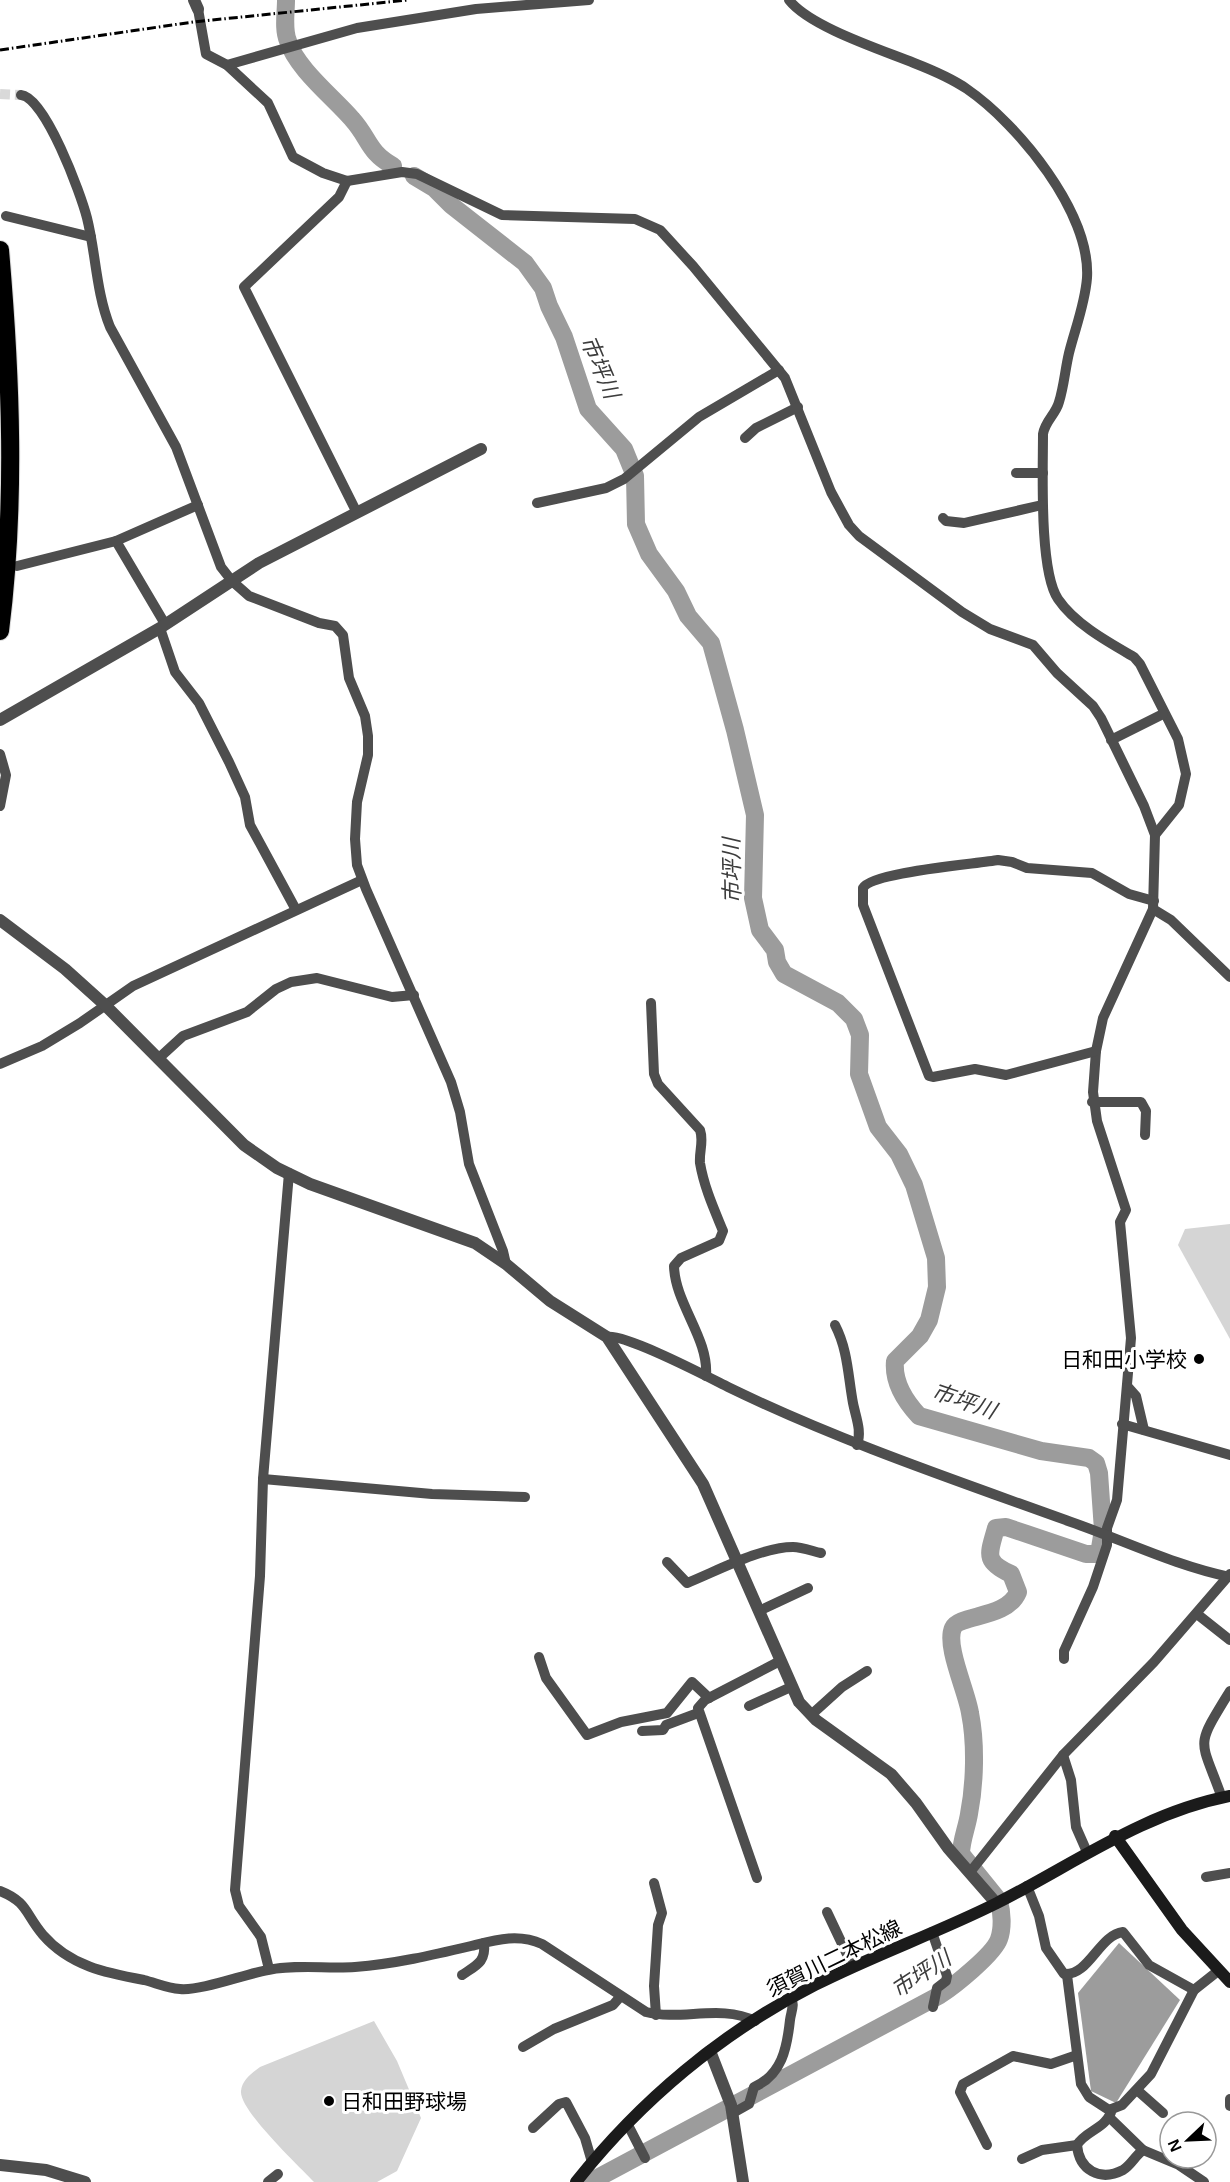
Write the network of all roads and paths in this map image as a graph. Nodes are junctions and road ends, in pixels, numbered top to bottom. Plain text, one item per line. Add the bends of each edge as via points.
1 (589, 0) edge
2 (789, 0) edge
3 (196, 5) edge
4 (227, 64) junction
5 (21, 94) tunnel mouth
6 (347, 181) junction
7 (6, 216) dead end
8 (91, 237) junction
9 (0, 250) edge
10 (779, 370) junction
11 (798, 407) junction
12 (746, 438) dead end
13 (481, 449) dead end
14 (1016, 473) dead end
15 (1042, 473) junction
16 (537, 503) dead end
17 (198, 505) junction
18 (1042, 505) junction
19 (356, 511) junction
20 (943, 518) dead end
21 (116, 541) junction
22 (17, 566) dead end
23 (232, 581) junction
24 (163, 626) junction
25 (0, 631) edge
26 (1163, 714) junction
27 (0, 720) edge
28 (1111, 740) junction
29 (0, 754) edge
30 (0, 806) edge
31 (1155, 835) junction
32 (362, 880) junction
33 (1153, 905) junction
34 (295, 908) junction
35 (0, 920) edge
36 (1230, 977) edge
37 (414, 995) junction
38 (651, 1003) dead end
39 (105, 1005) junction
40 (1096, 1051) junction
41 (159, 1058) junction
42 (0, 1064) edge
43 (1092, 1102) junction
44 (1145, 1135) dead end
45 (289, 1173) junction
46 (506, 1264) junction
47 (835, 1325) dead end
48 (607, 1337) junction
49 (706, 1376) junction
50 (1128, 1387) junction
51 (1122, 1424) junction
52 (1144, 1430) junction
53 (857, 1445) junction
54 (1230, 1455) edge
55 (263, 1479) junction
56 (525, 1497) dead end
57 (1108, 1536) junction
58 (821, 1553) dead end
59 (667, 1562) dead end
60 (738, 1562) junction
61 (1229, 1576) edge
62 (808, 1588) dead end
63 (759, 1611) junction
64 (1197, 1614) junction
65 (1230, 1640) edge
66 (539, 1657) dead end
67 (1064, 1659) dead end
68 (780, 1661) junction
69 (867, 1671) dead end
70 (791, 1687) junction
71 (1230, 1691) edge
72 (709, 1698) junction
73 (749, 1706) dead end
74 (698, 1713) junction
75 (811, 1715) junction
76 (642, 1731) dead end
77 (1063, 1755) junction
78 (1226, 1797) edge
79 (1114, 1836) junction
80 (1087, 1852) junction
81 (971, 1871) junction
82 (1230, 1873) edge
83 (1206, 1877) dead end
84 (757, 1878) dead end
85 (654, 1883) dead end
86 (1027, 1886) junction
87 (0, 1891) edge
88 (996, 1903) junction
89 (827, 1912) dead end
90 (932, 1932) junction
91 (484, 1943) junction
92 (853, 1967) junction
93 (269, 1970) junction
94 (1067, 1974) junction
95 (462, 1975) dead end
96 (1226, 1976) edge
97 (1194, 1990) junction
98 (791, 1997) junction
99 (620, 1998) junction
100 (933, 2007) dead end
101 (656, 2014) junction
102 (755, 2021) junction
103 (523, 2047) dead end
104 (710, 2051) junction
105 (1077, 2055) junction
106 (1137, 2090) junction
107 (1230, 2099) edge
108 (1230, 2106) edge
109 (1160, 2110) edge
110 (733, 2113) junction
111 (1111, 2113) junction
112 (628, 2125) junction
113 (533, 2128) dead end
114 (987, 2145) dead end
115 (1077, 2145) junction
116 (1143, 2150) junction
117 (645, 2158) dead end
118 (1022, 2159) dead end
119 (592, 2162) junction
120 (0, 2165) edge
121 (278, 2174) dead end
122 (85, 2182) edge
123 (268, 2182) edge
124 (576, 2182) edge
125 (743, 2182) edge
126 (1204, 2182) edge

1 - 4 street via 476,9 357,28
2 - 15 street via 821,22 967,88 997,114 1055,182 1078,232 1087,279 1059,404 1044,429
3 - 4 street via 206,54
4 - 6 street via 268,103 293,157
5 - 8 street via 40,107 50,126 81,197
6 - 10 street via 408,173 428,177 501,215 641,220 668,236
6 - 19 street via 339,196 244,287
7 - 8 street
8 - 17 street via 104,312 165,423
9 - 25 highway via 10,381 11,488
10 - 11 street
10 - 16 street via 699,417 606,488
11 - 12 street via 756,428
11 - 28 street via 831,492 859,536 962,612 990,629 1033,645 1093,706
13 - 19 street
14 - 15 street
15 - 18 street
17 - 21 street
17 - 23 street via 221,567
18 - 20 street via 964,523
18 - 26 street via 1050,577 1056,596 1084,625 1134,657 1146,672
19 - 23 street
21 - 22 street
21 - 24 street
23 - 24 street
23 - 32 street via 249,596 335,626 343,635 349,678 365,716 368,736 355,839
24 - 27 street
24 - 34 street via 175,672 199,704 224,753 244,793 250,825
26 - 28 street
26 - 31 street via 1183,753 1185,783 1179,805
28 - 31 street
29 - 30 street via 6,775
31 - 33 street
32 - 34 street
32 - 37 street
33 - 36 street
33 - 40 street via 1103,1018
33 - 40 street via 1092,873 1027,868 998,860 895,874 870,881 863,888 863,905 929,1076 975,1069 1006,1075
34 - 39 street via 133,986
35 - 39 street
37 - 41 street via 392,997 317,978 291,982 247,1012 183,1036
37 - 46 street via 451,1083 469,1164
38 - 49 street via 654,1074 658,1084 700,1130 703,1179 723,1231 719,1241 681,1258 674,1266 705,1361
39 - 41 street
39 - 42 street via 42,1046
40 - 43 street
41 - 45 street via 244,1145
43 - 44 street via 1141,1102 1146,1112
43 - 50 street via 1126,1210 1120,1222 1131,1338
45 - 46 street via 310,1185 475,1243
45 - 55 street
46 - 48 street via 550,1301
47 - 53 street via 852,1380 859,1427
48 - 49 street via 626,1341
48 - 60 street via 699,1478
49 - 53 street
50 - 51 street
50 - 52 street via 1136,1396
51 - 52 street
51 - 57 street via 1117,1500
52 - 54 street
53 - 57 street
55 - 56 street via 432,1494
55 - 93 street via 260,1576 235,1890 239,1906 261,1937
57 - 61 street
57 - 67 street via 1093,1587
58 - 60 street via 794,1547
59 - 60 street via 687,1583
60 - 63 street
61 - 64 street
62 - 63 street
63 - 68 street
64 - 65 street
64 - 77 street
66 - 72 street via 546,1677 587,1735 621,1722 667,1713 692,1682
68 - 70 street
68 - 72 street
69 - 75 street
70 - 73 street
70 - 75 street
71 - 78 street via 1209,1723 1202,1745
72 - 74 street via 700,1704
74 - 76 street via 666,1725 663,1730
74 - 84 street
75 - 81 street via 891,1774 948,1848
77 - 80 street via 1071,1780 1076,1827
77 - 81 street
78 - 79 main road, 須賀川二本松線 via 1158,1816
79 - 80 main road, 須賀川二本松線
79 - 96 main road via 1182,1930
80 - 86 main road, 須賀川二本松線
81 - 88 street
82 - 83 street
85 - 101 street via 662,1913 654,1986
86 - 88 main road, 須賀川二本松線
86 - 94 street via 1046,1948 1059,1969
87 - 93 street via 17,1898 62,1954 117,1977 182,1989
88 - 90 main road, 須賀川二本松線
89 - 92 street
90 - 92 main road, 須賀川二本松線
90 - 100 street via 947,1976 938,1988
91 - 93 street via 365,1966 300,1965
91 - 95 street via 482,1962
91 - 99 street via 512,1938 536,1941
92 - 98 main road, 須賀川二本松線
94 - 97 street via 1077,1971 1112,1936 1123,1932 1149,1965
94 - 105 street
96 - 97 street
97 - 106 street via 1160,2059
98 - 102 main road, 須賀川二本松線
98 - 110 street via 793,2008 785,2055 766,2080 754,2087 749,2104
99 - 101 street
99 - 103 street
101 - 102 street via 731,2014
102 - 104 main road, 須賀川二本松線
104 - 110 street
104 - 112 main road, 須賀川二本松線 via 692,2063
105 - 111 street via 1081,2084 1089,2097
105 - 114 street via 1051,2064 1013,2056 963,2084 960,2092
106 - 109 street
106 - 111 street
107 - 108 street
110 - 125 street
111 - 115 street
111 - 116 street
112 - 117 street
112 - 119 main road, 須賀川二本松線
113 - 119 street via 566,2102 585,2138
115 - 116 street via 1087,2170 1102,2178 1124,2170
115 - 118 street via 1042,2150
116 - 126 street via 1179,2165
119 - 124 main road, 須賀川二本松線
120 - 122 street via 46,2170
121 - 123 street

